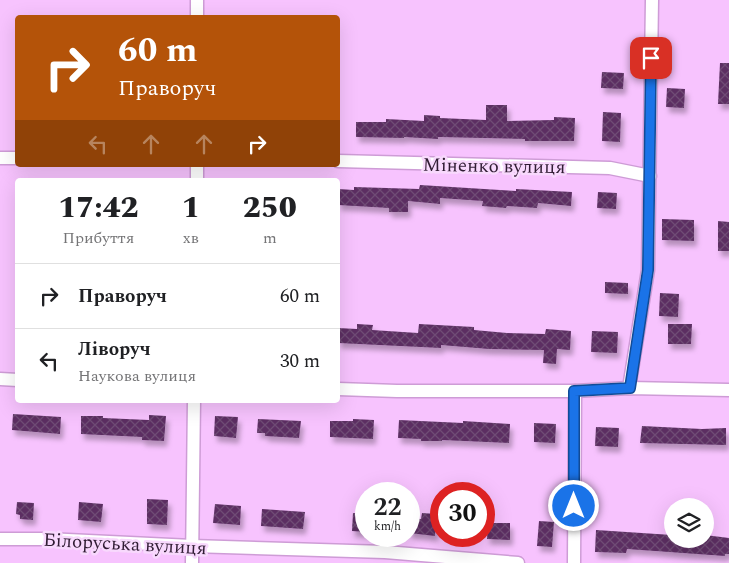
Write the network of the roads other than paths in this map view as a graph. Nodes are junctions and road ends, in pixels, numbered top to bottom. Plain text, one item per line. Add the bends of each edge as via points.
1 (198, 0) edge
2 (652, 0) edge
3 (198, 15) edge
4 (0, 158) edge
5 (15, 158) edge
6 (340, 161) edge
7 (650, 176) junction
8 (0, 379) edge
9 (15, 380) edge
10 (630, 388) junction
11 (340, 389) edge
12 (729, 390) edge
13 (574, 391) junction
14 (194, 403) edge
15 (0, 539) edge
16 (192, 546) junction
17 (372, 557) edge
18 (192, 563) edge
19 (518, 563) edge
20 (574, 563) edge

1 - 3 street
2 - 7 street
4 - 5 street
6 - 7 street, Міненко вулиця via 610,168
7 - 10 street via 648,270
8 - 9 street
10 - 12 street
10 - 13 street
11 - 13 street
13 - 20 street
14 - 16 street
15 - 16 street, Білоруська вулиця
16 - 17 street, Білоруська вулиця
16 - 18 street
17 - 19 street, Білоруська вулиця

